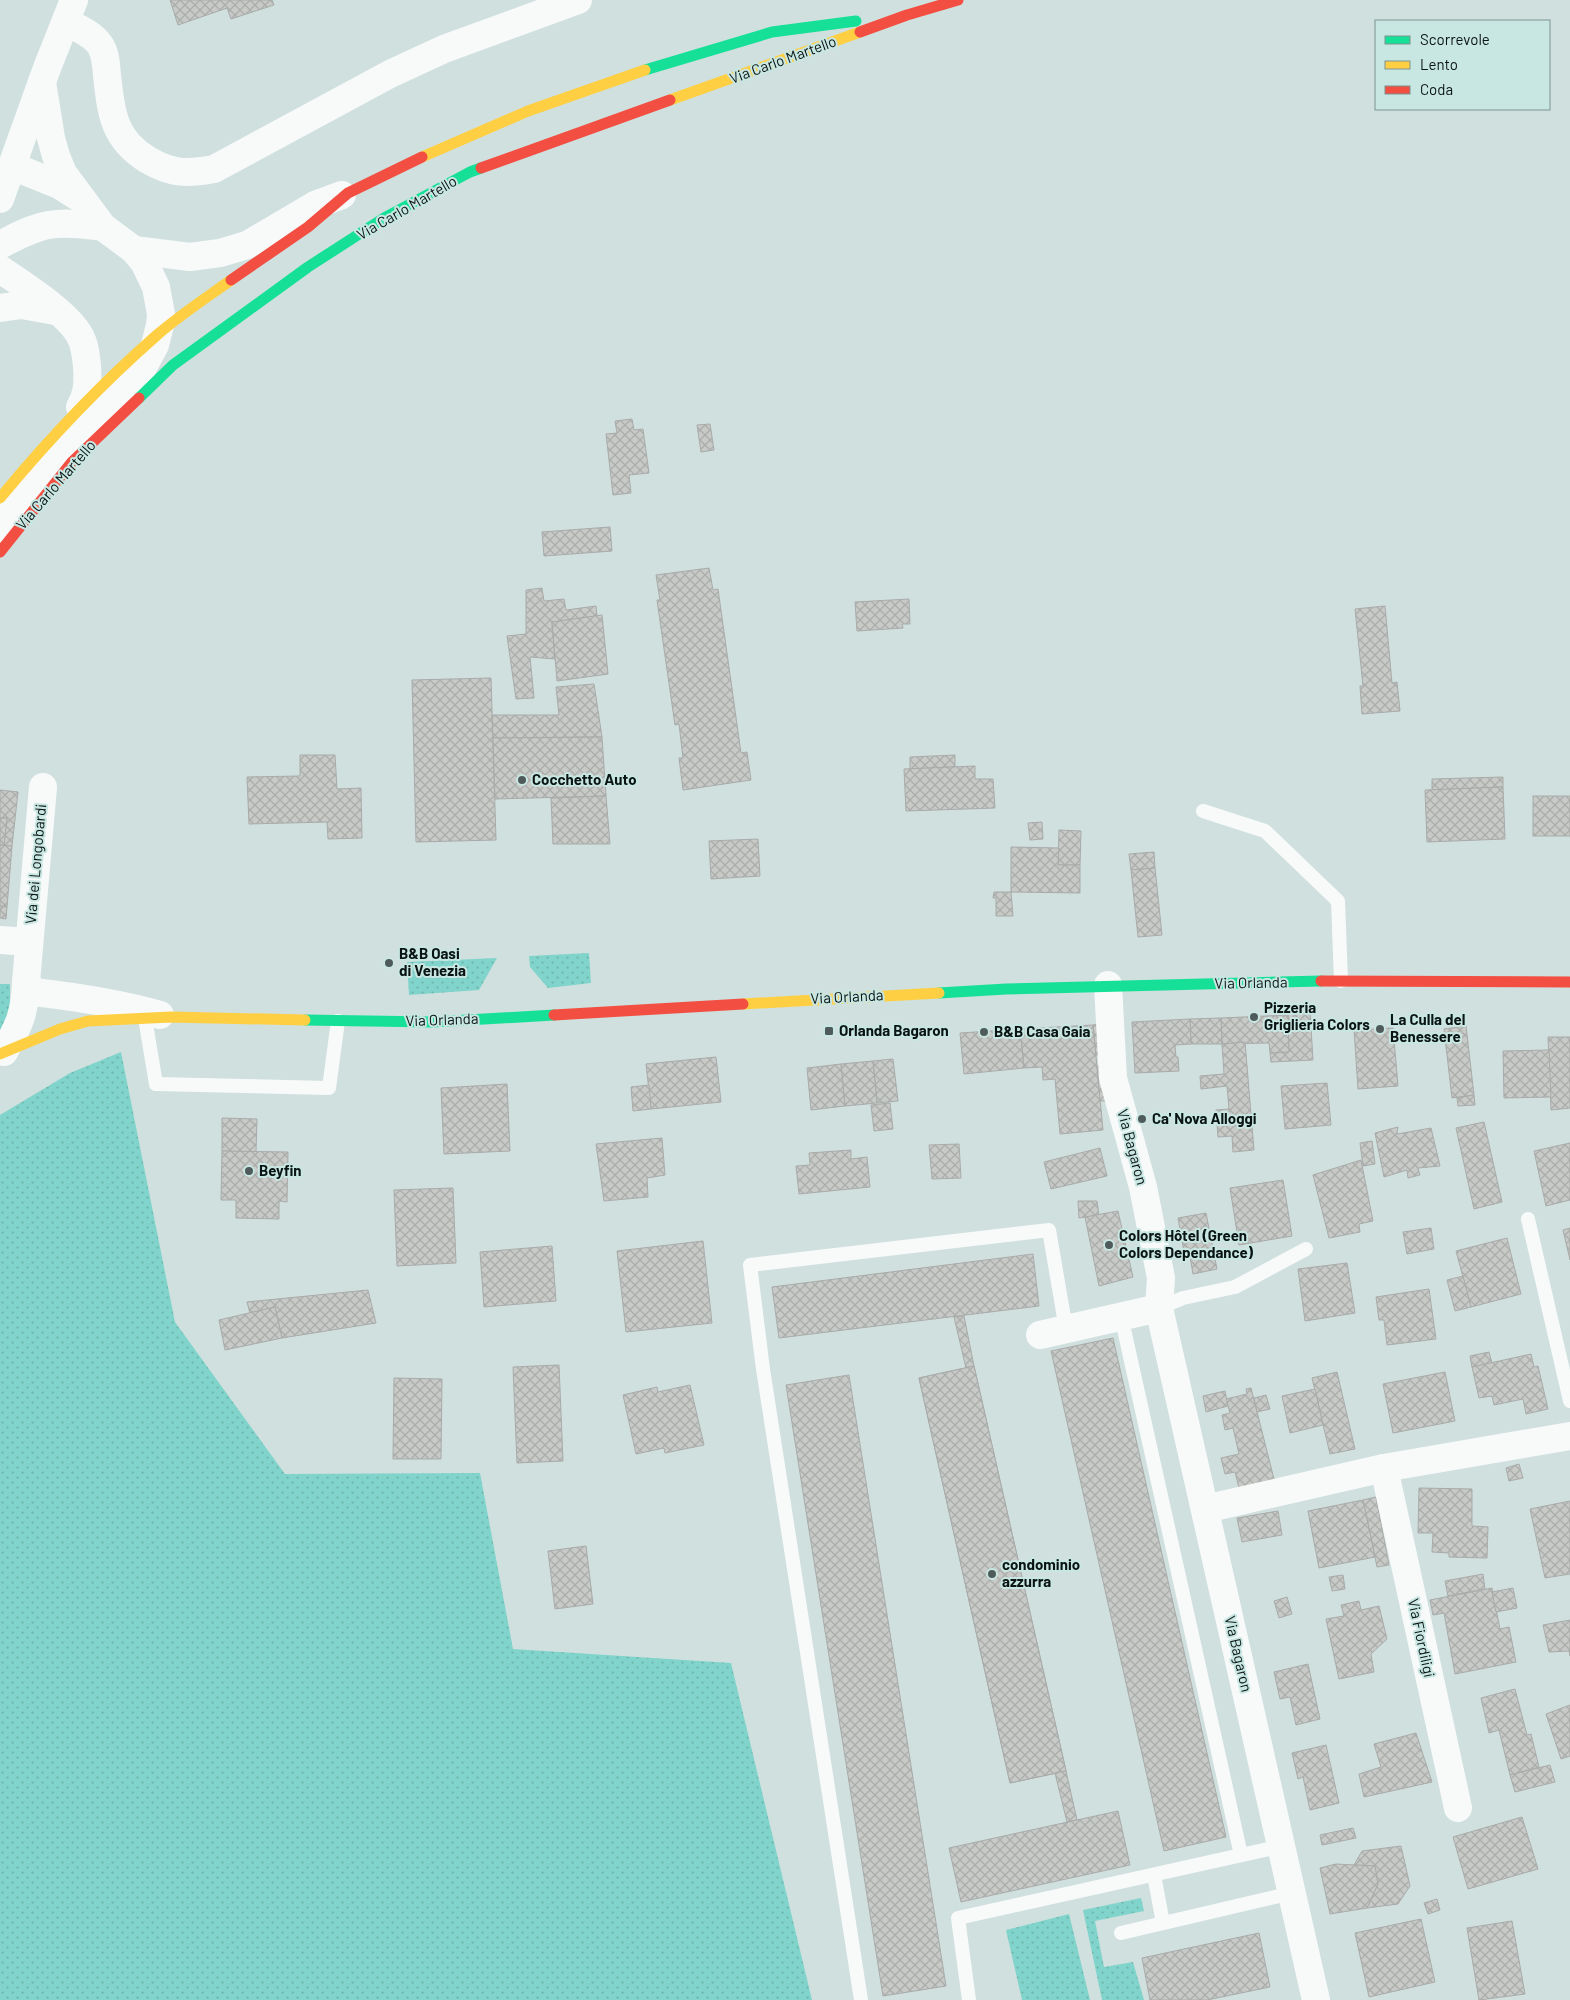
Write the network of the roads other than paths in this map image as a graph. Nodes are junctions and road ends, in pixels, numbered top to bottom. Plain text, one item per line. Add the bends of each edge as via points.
1 (578, 0) edge
2 (958, 0) edge
3 (70, 11) edge
4 (908, 15) junction
5 (42, 82) junction
6 (6, 164) edge
7 (348, 193) junction
8 (0, 199) edge
9 (85, 202) junction
10 (103, 227) junction
11 (0, 245) edge
12 (134, 250) junction
13 (0, 269) edge
14 (0, 308) edge
15 (56, 311) junction
16 (158, 334) junction
17 (80, 407) junction
18 (0, 498) edge
19 (0, 528) edge
20 (0, 552) edge
21 (43, 787) dead end
22 (1203, 811) dead end
23 (0, 940) edge
24 (30, 942) junction
25 (1341, 981) junction
26 (26, 982) junction
27 (1570, 982) edge
28 (1108, 985) junction
29 (156, 1017) junction
30 (124, 1018) junction
31 (338, 1021) junction
32 (92, 1033) dead end
33 (2, 1053) edge
34 (1528, 1219) dead end
35 (1306, 1249) dead end
36 (1159, 1308) junction
37 (1121, 1316) junction
38 (1066, 1329) junction
39 (1040, 1335) dead end
40 (1570, 1401) edge
41 (1570, 1436) edge
42 (1384, 1468) junction
43 (1205, 1509) junction
44 (1458, 1808) dead end
45 (1282, 1846) junction
46 (1241, 1855) junction
47 (1154, 1875) junction
48 (1292, 1893) junction
49 (1163, 1923) junction
50 (1121, 1933) dead end
51 (861, 2000) edge
52 (969, 2000) edge
53 (1316, 2000) edge

1 - 3 street via 444,49 390,74 214,168 184,173 163,168 146,158 120,135 112,112 103,50
2 - 4 main road, Via Carlo Martello
3 - 5 street, Via Carlo Martello
4 - 7 main road, Via Carlo Martello via 772,32 647,69 528,111 425,155
4 - 20 main road, Via Carlo Martello via 470,172 384,218 308,267 173,366 72,462
5 - 6 street, Via Carlo Martello
5 - 9 street, Via Carlo Martello via 56,156 63,173
6 - 8 street, Via Carlo Martello
6 - 9 street via 59,185
7 - 12 street, Via Carlo Martello via 315,205 247,245 220,253 190,257
7 - 16 main road, Via Carlo Martello via 308,227
9 - 10 street, Via Carlo Martello
10 - 11 street, Via Carlo Martello via 56,223 37,227
10 - 12 street, Via Carlo Martello
12 - 16 street, Via Carlo Martello via 148,268 156,287 161,314
13 - 15 street, Via Carlo Martello
14 - 15 street via 22,305
15 - 17 street, Via Carlo Martello via 74,328 84,345 88,376 87,390
16 - 17 main road, Via Carlo Martello
16 - 19 street, Via Carlo Martello via 142,369 40,474
17 - 18 main road, Via Carlo Martello
21 - 24 street, Via dei Longobardi
22 - 25 lane via 1265,831 1338,901
23 - 24 street, Via dei Longobardi
24 - 26 street, Via dei Longobardi
25 - 27 main road, Via Orlanda
25 - 28 main road, Via Orlanda
26 - 29 street via 34,992 117,1004
26 - 33 street, Via dei Longobardi via 26,1003 19,1026
28 - 31 main road, Via Orlanda via 858,996 432,1022
28 - 36 street, Via Bagaron via 1113,1078 1145,1196 1161,1278
29 - 30 main road, Via Orlanda
29 - 31 main road, Via Orlanda
29 - 31 lane via 156,1084 329,1088
30 - 32 main road, Via Orlanda
30 - 33 main road, Via Orlanda via 88,1021 66,1027
34 - 40 lane
35 - 36 lane via 1235,1286 1183,1298
36 - 37 street
36 - 43 street, Via Bagaron
37 - 38 street
37 - 46 lane
38 - 39 street
38 - 51 lane via 1049,1230 750,1265 763,1369
41 - 42 street
42 - 43 street
42 - 44 street, Via Fiordiligi
43 - 45 street, Via Bagaron
45 - 46 lane
45 - 48 street, Via Bagaron
46 - 47 lane
47 - 49 lane
47 - 52 lane via 958,1918
48 - 49 lane
48 - 53 street, Via Bagaron
49 - 50 lane

